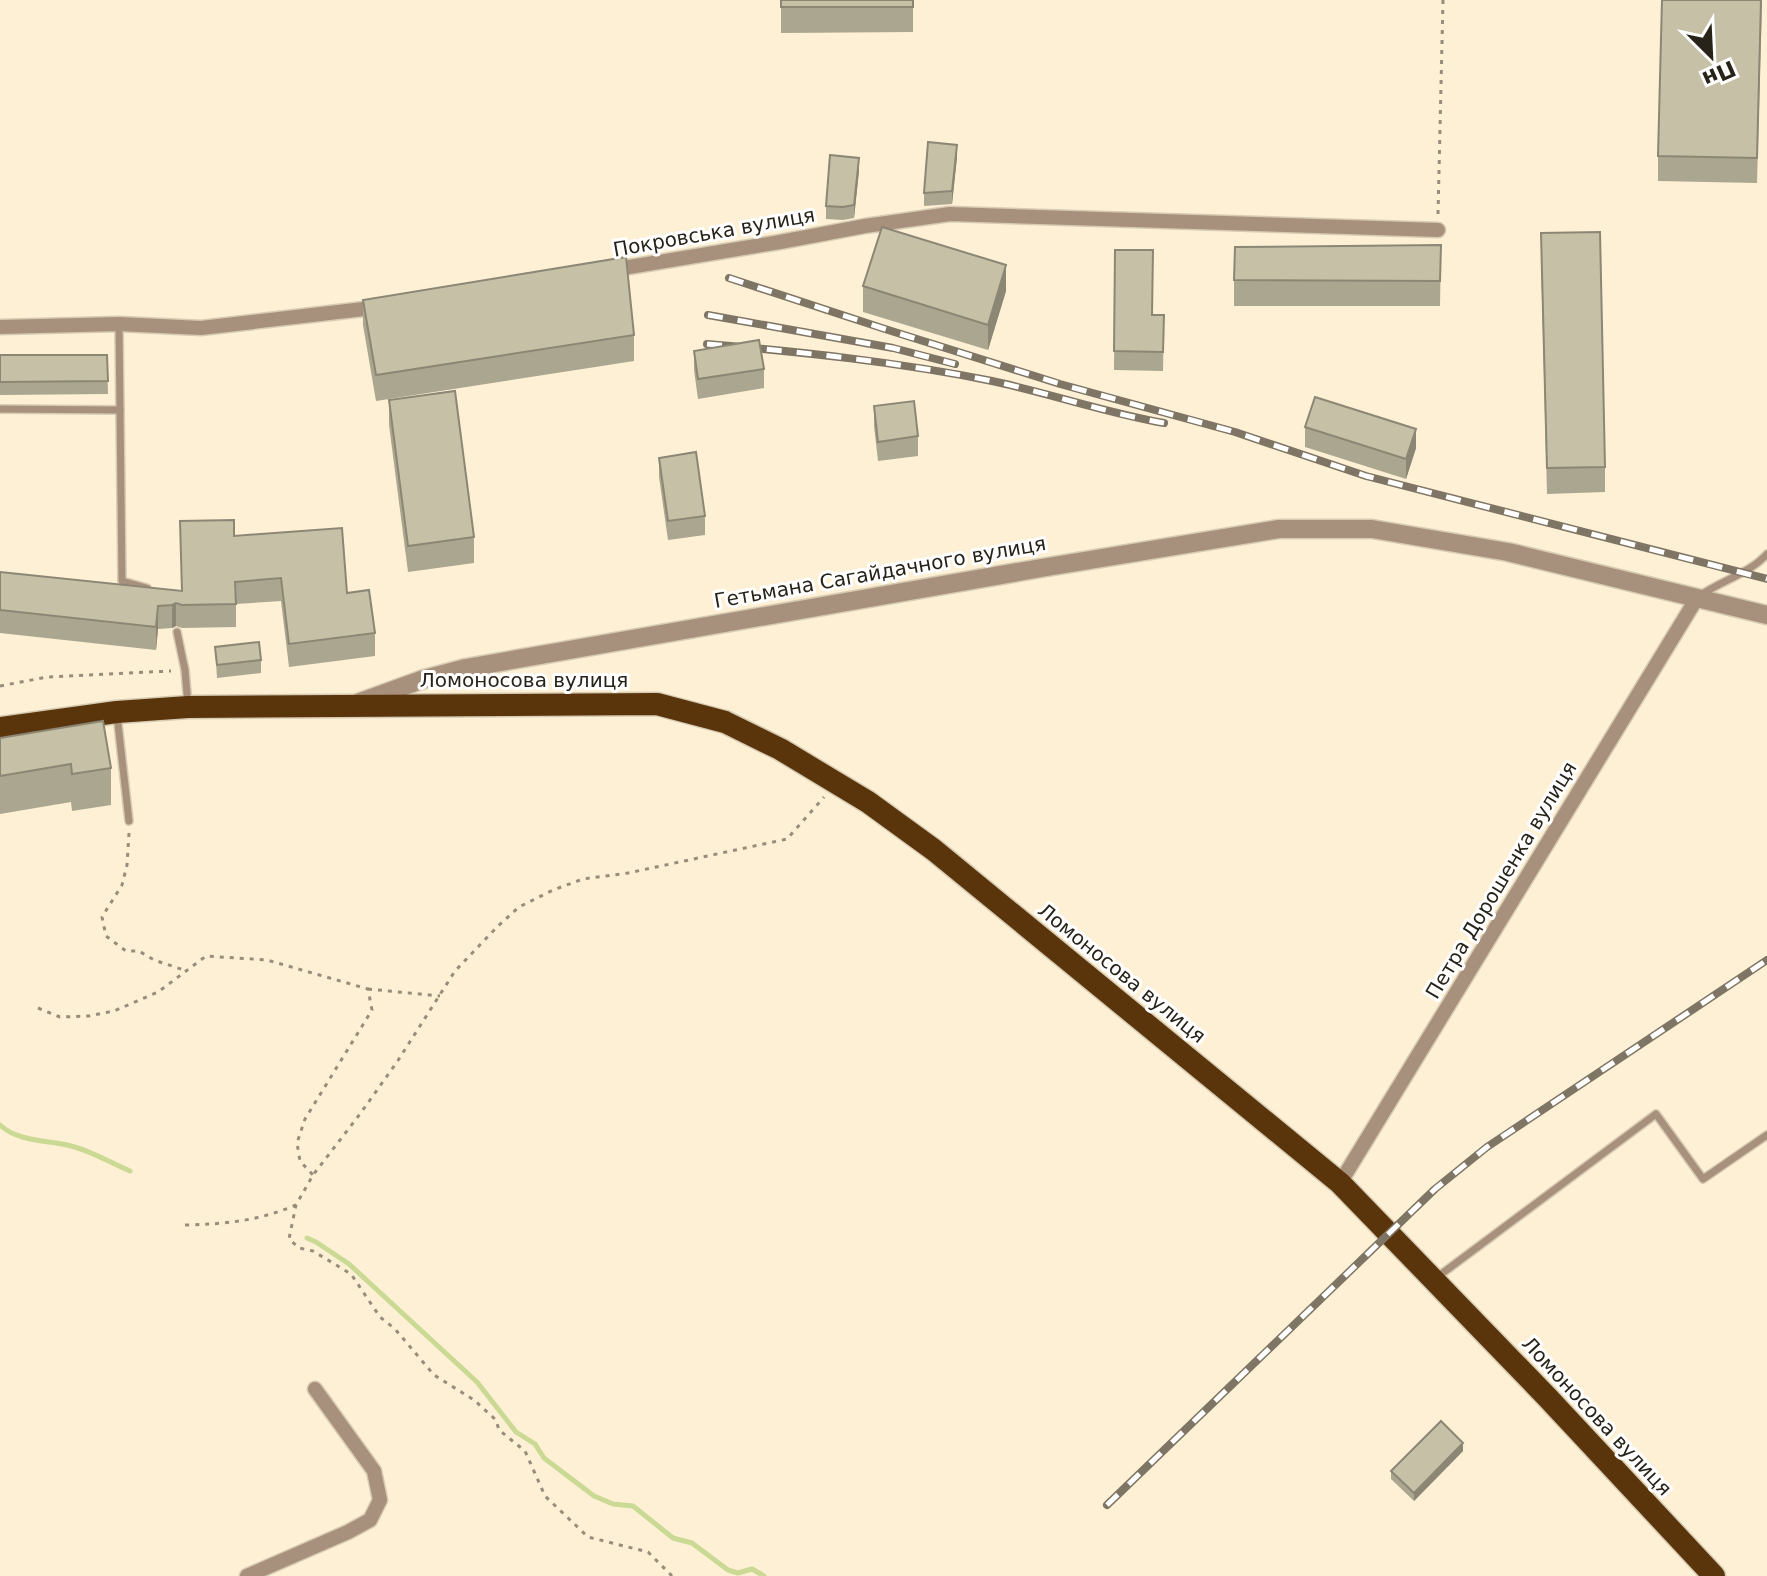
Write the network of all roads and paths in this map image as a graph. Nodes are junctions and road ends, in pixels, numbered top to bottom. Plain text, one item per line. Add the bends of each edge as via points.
1 (1443, 0) edge
2 (1438, 230) joint
3 (603, 271) edge
4 (398, 304) edge
5 (119, 324) junction
6 (0, 327) edge
7 (0, 409) edge
8 (120, 410) junction
9 (1767, 554) edge
10 (147, 588) edge
11 (1697, 598) junction
12 (1767, 615) edge
13 (177, 632) dead end
14 (185, 670) junction
15 (0, 686) edge
16 (352, 705) junction
17 (188, 707) junction
18 (117, 712) junction
19 (0, 728) edge
20 (836, 783) junction
21 (129, 821) joint
22 (186, 970) junction
23 (368, 989) junction
24 (440, 996) junction
25 (38, 1008) dead end
26 (1767, 1135) edge
27 (313, 1175) junction
28 (1340, 1183) junction
29 (296, 1205) junction
30 (185, 1225) dead end
31 (1434, 1279) junction
32 (315, 1389) dead end
33 (247, 1576) edge
34 (672, 1576) edge
35 (1714, 1576) edge

1 - 2 path
2 - 3 street, Покровська вулиця via 950,214
4 - 5 street via 201,328
5 - 6 street
5 - 8 lane
7 - 8 lane
8 - 10 lane via 122,581
9 - 11 lane
11 - 12 street, Гетьмана Сагайдачного вулиця
11 - 16 street, Гетьмана Сагайдачного вулиця via 1508,552 1372,529 1279,529 466,668
11 - 28 street, Петра Дорошенка вулиця
13 - 14 lane
14 - 15 path via 47,677
14 - 17 lane
16 - 17 highway, Гетьмана Сагайдачного вулиця
16 - 20 highway, Ломоносова вулиця via 657,704 725,722
17 - 18 highway, Гетьмана Сагайдачного вулиця
18 - 19 highway, Гетьмана Сагайдачного вулиця
18 - 21 lane
20 - 24 path via 787,839 583,879 519,907 455,971
20 - 28 highway, Ломоносова вулиця via 934,850
21 - 22 path via 122,885 102,917 106,936 126,951
22 - 23 path via 206,956 267,960
22 - 25 path via 158,992 114,1011 60,1017
23 - 24 path
23 - 27 path via 372,1010 305,1119 297,1143 300,1161
24 - 27 path
26 - 31 lane via 1703,1179 1656,1114
27 - 29 path
28 - 31 highway, Ломоносова вулиця
29 - 30 path via 246,1221
29 - 34 path via 289,1239 351,1274 380,1317 434,1375 474,1400 525,1451 545,1496 588,1537 648,1552
31 - 35 highway, Ломоносова вулиця
32 - 33 street via 374,1471 380,1500 370,1520

